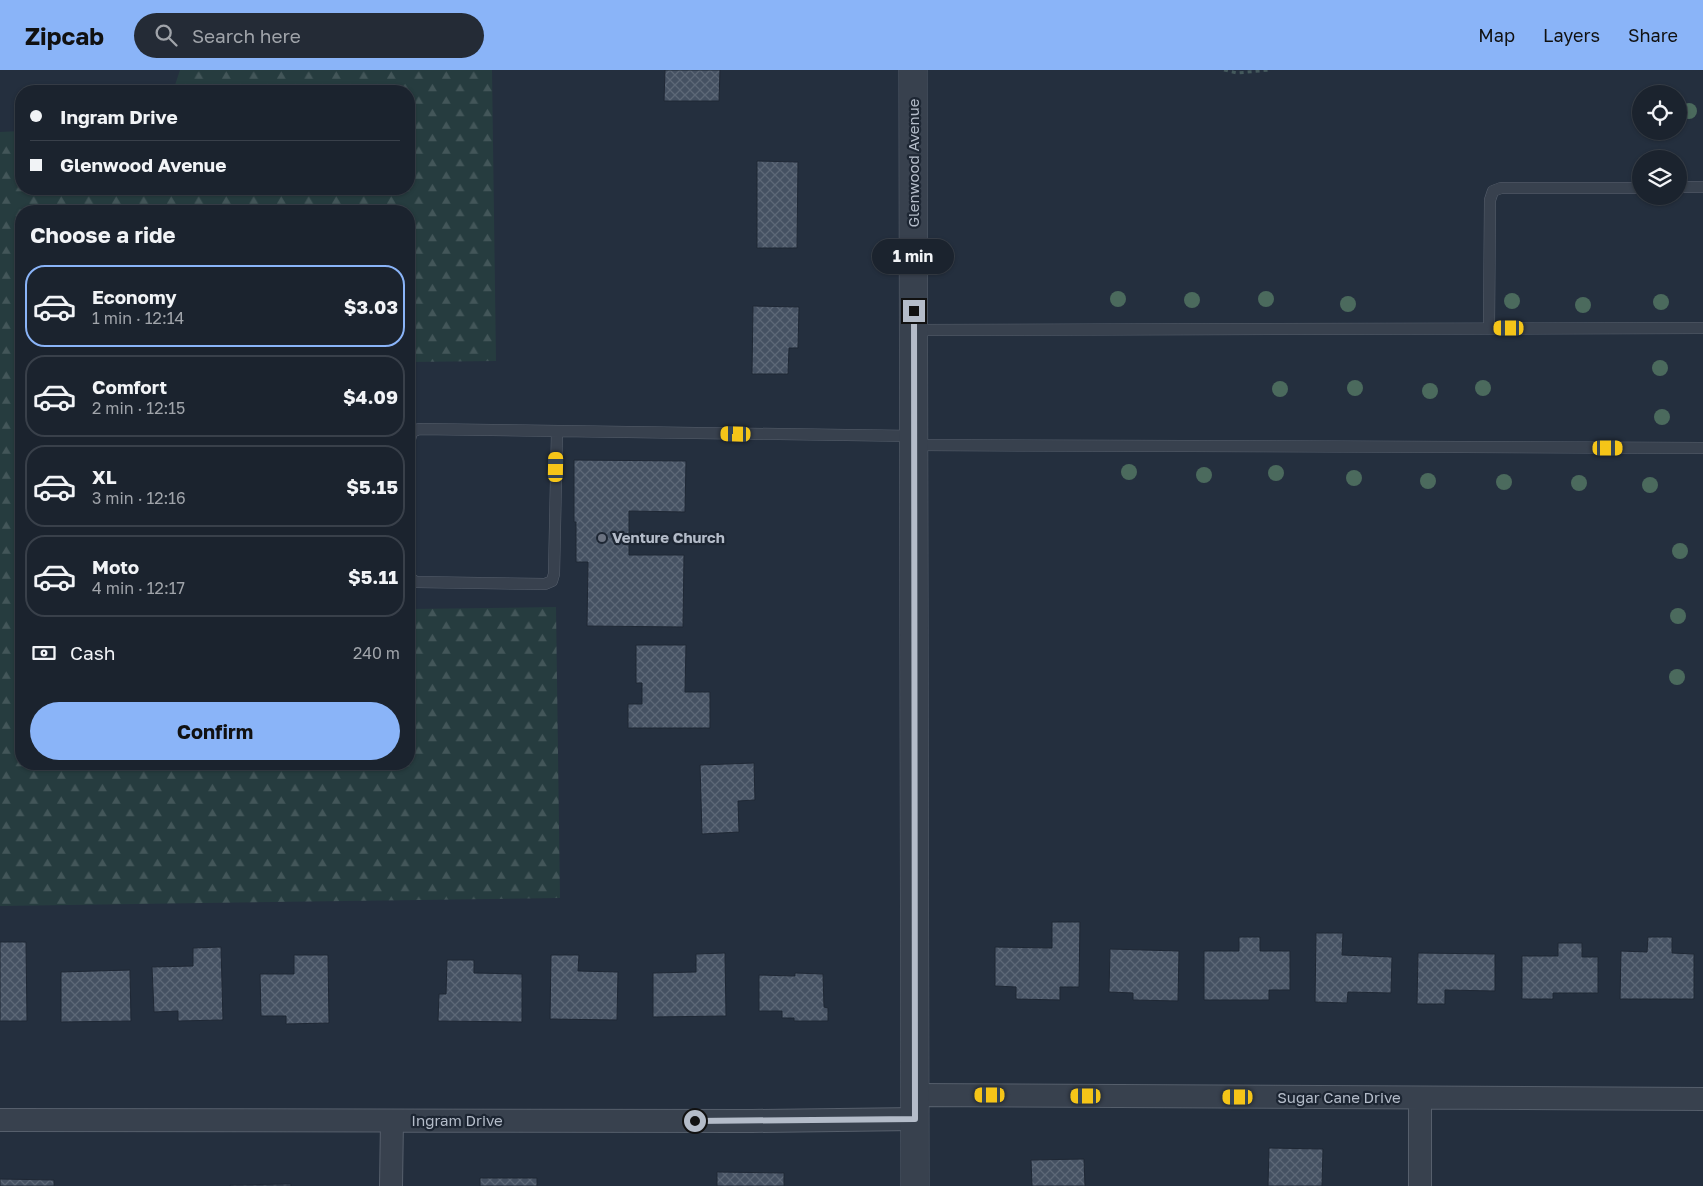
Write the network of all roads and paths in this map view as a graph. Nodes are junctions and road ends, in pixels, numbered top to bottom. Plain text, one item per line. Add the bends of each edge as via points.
1 (913, 70) edge
2 (1224, 70) edge
3 (1270, 70) edge
4 (1687, 187) edge
5 (1703, 187) edge
6 (1632, 188) edge
7 (1489, 328) junction
8 (1703, 328) edge
9 (914, 330) junction
10 (415, 431) edge
11 (557, 432) junction
12 (914, 440) junction
13 (1703, 448) edge
14 (415, 581) edge
15 (1420, 1098) junction
16 (1703, 1099) edge
17 (915, 1107) junction
18 (0, 1120) edge
19 (392, 1121) junction
20 (391, 1186) edge
21 (915, 1186) edge
22 (1420, 1186) edge

1 - 9 street, Glenwood Avenue
2 - 3 path via 1237,73
4 - 5 lane
6 - 7 lane via 1501,188 1493,191 1490,200
7 - 8 lane
7 - 9 lane
9 - 12 street, Glenwood Avenue
10 - 11 lane
11 - 12 lane
11 - 14 lane via 552,581 545,584
12 - 13 lane
12 - 17 street, Glenwood Avenue
15 - 16 street, Sugar Cane Drive
15 - 17 street, Sugar Cane Drive
15 - 22 street
17 - 19 street, Ingram Drive via 752,1121
17 - 21 street, Glenwood Avenue
18 - 19 street, Ingram Drive
19 - 20 street

